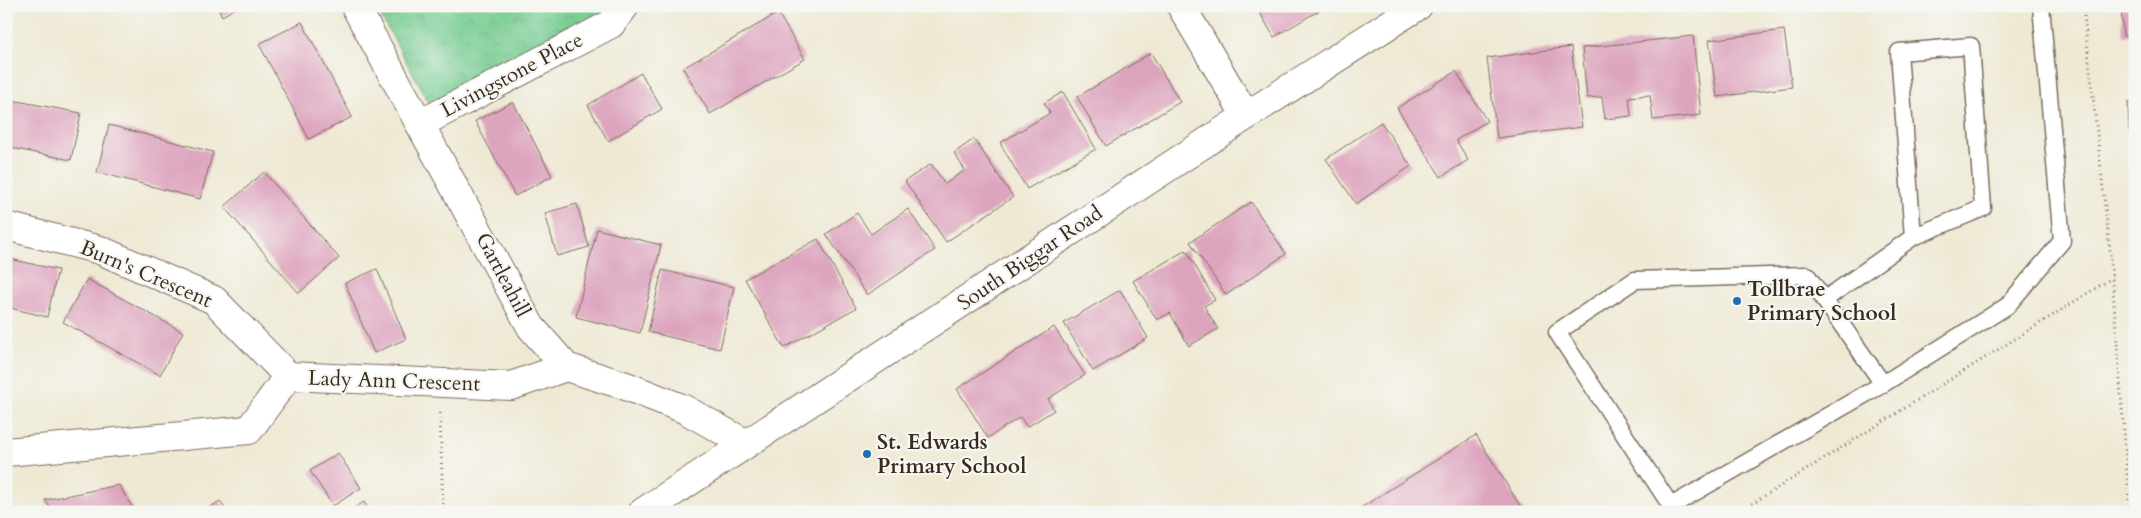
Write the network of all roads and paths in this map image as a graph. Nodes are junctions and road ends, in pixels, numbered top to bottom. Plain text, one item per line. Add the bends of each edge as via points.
1 (355, 6) edge
2 (625, 6) edge
3 (1181, 6) edge
4 (1418, 6) edge
5 (2041, 6) edge
6 (2083, 6) edge
7 (1246, 116) junction
8 (420, 124) junction
9 (6, 226) edge
10 (1913, 237) junction
11 (2112, 278) junction
12 (1824, 300) junction
13 (566, 367) junction
14 (288, 376) junction
15 (442, 382) junction
16 (1883, 384) junction
17 (745, 443) junction
18 (6, 452) edge
19 (646, 511) edge
20 (443, 512) edge
21 (1738, 512) edge
22 (2130, 512) edge

1 - 8 street, Gartleahill
2 - 8 street, Livingstone Place via 611,24
3 - 7 street
4 - 7 street, South Biggar Road
5 - 16 lane via 2062,241 2007,306
6 - 11 path
7 - 17 street, South Biggar Road via 850,378
8 - 13 street, Gartleahill via 531,327
9 - 14 street, Burn's Crescent via 100,250 214,300
10 - 10 lane via 1899,52 1972,46 1983,208
10 - 12 lane
11 - 21 path
11 - 22 path
12 - 16 lane
12 - 16 lane via 1807,275 1635,280 1557,332 1671,506
13 - 15 street, Lady Ann Crescent via 511,386
13 - 17 street via 684,409
14 - 15 street, Lady Ann Crescent
14 - 18 street, Lady Ann Crescent via 249,430
15 - 20 path
17 - 19 street, South Biggar Road

